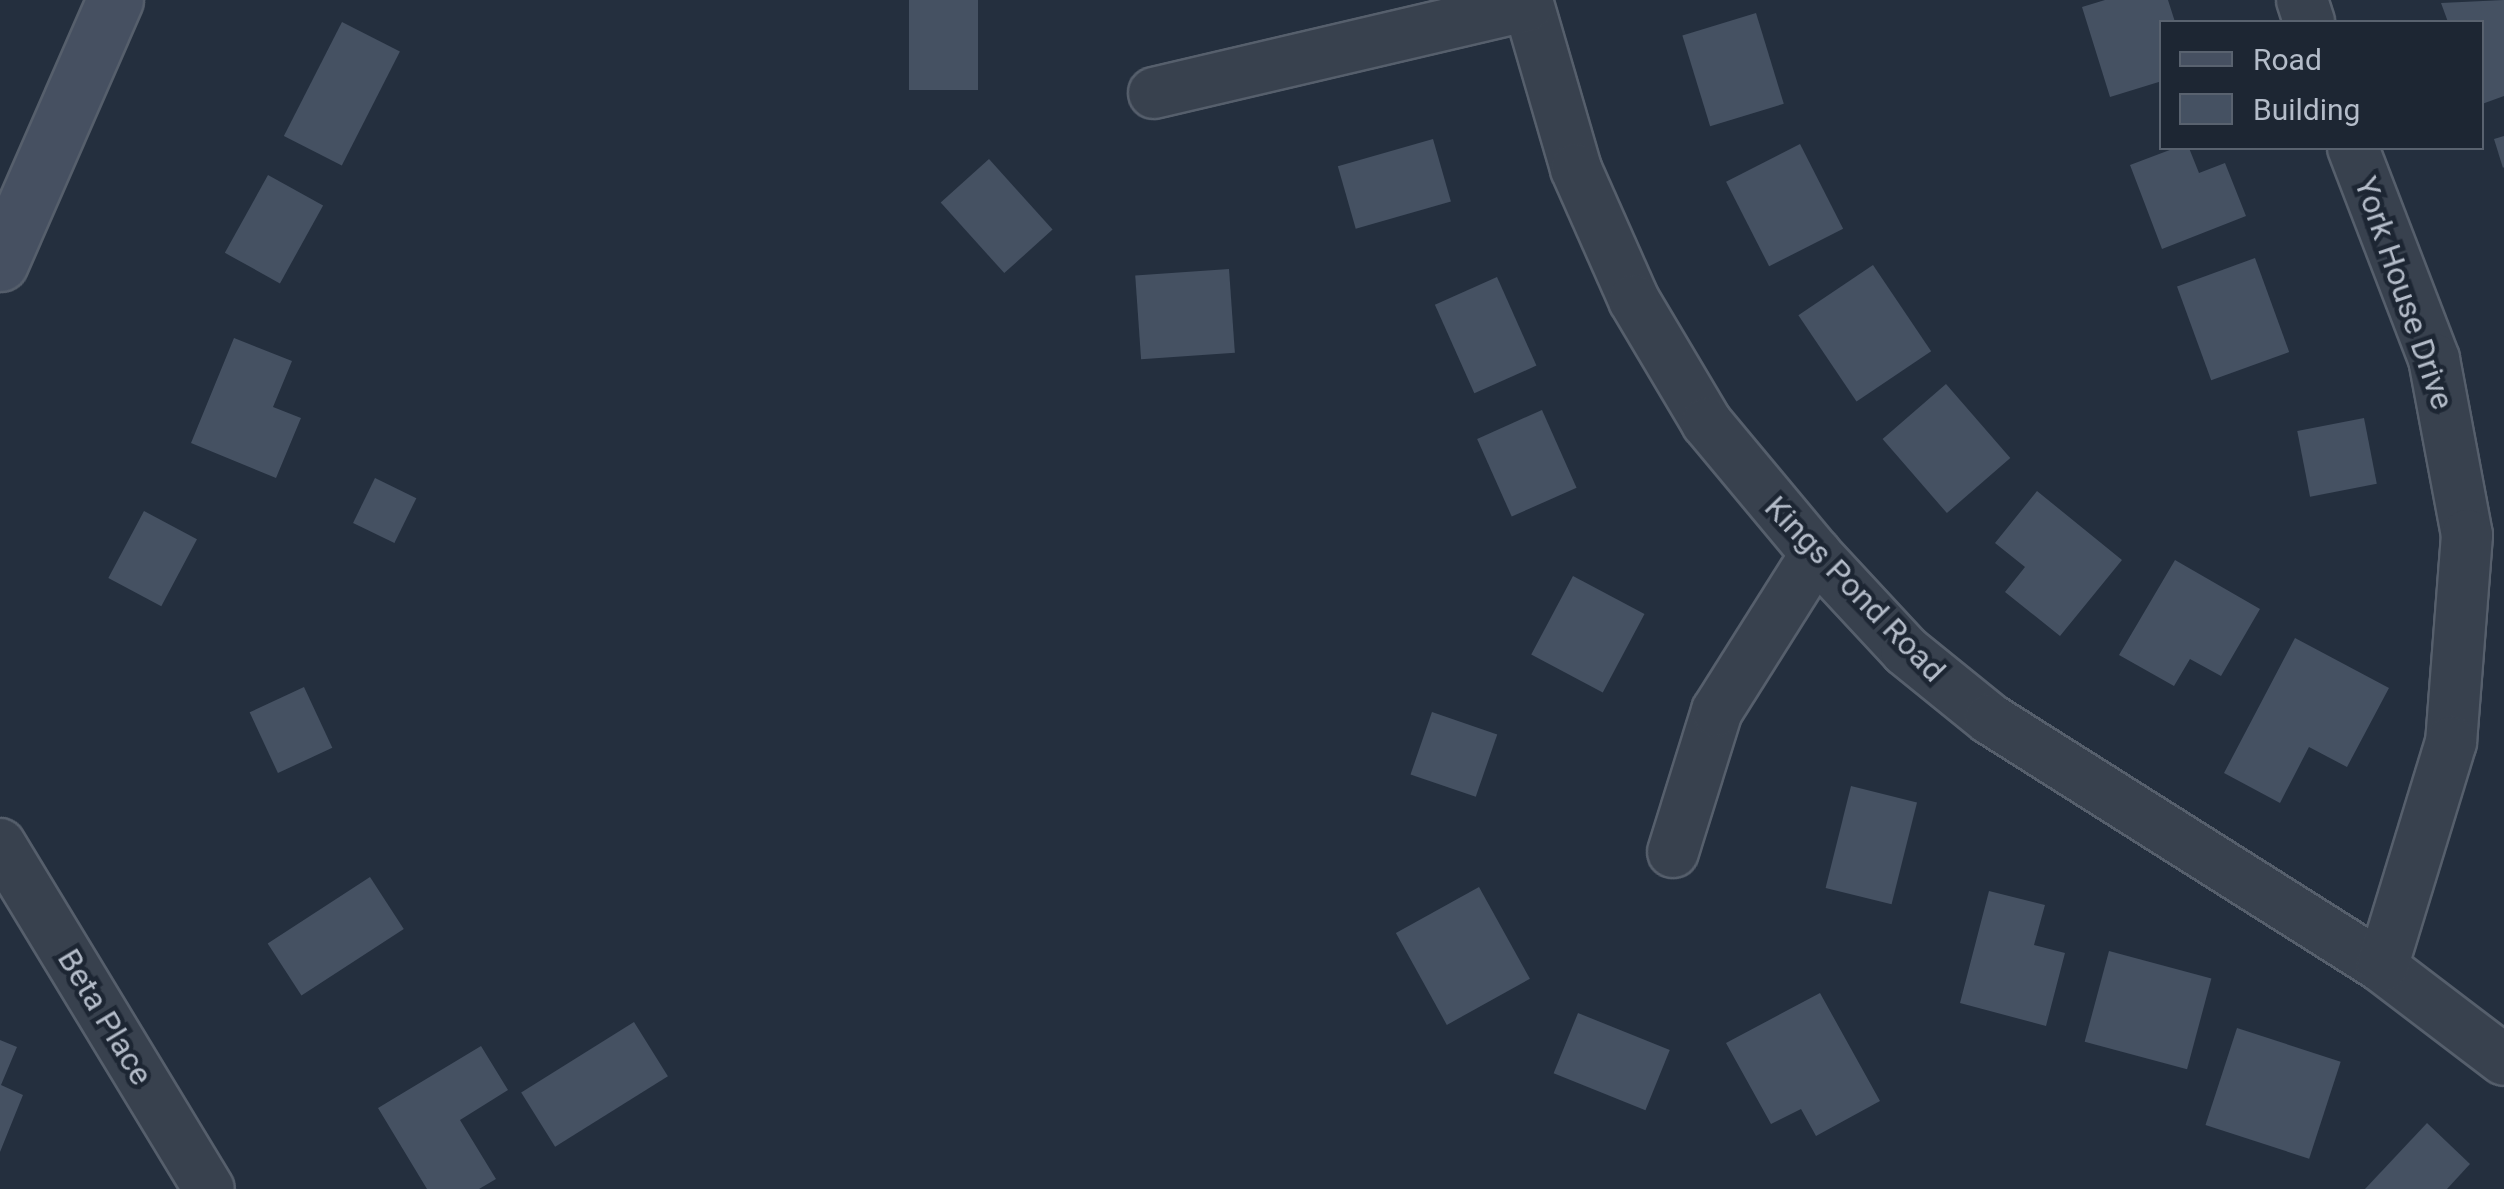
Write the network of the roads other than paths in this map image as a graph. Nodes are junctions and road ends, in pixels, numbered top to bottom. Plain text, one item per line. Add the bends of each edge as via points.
1 (115, 0) edge
2 (1527, 2) edge
3 (1154, 93) dead end
4 (2354, 150) edge
5 (0, 263) edge
6 (1816, 554) junction
7 (0, 844) edge
8 (1672, 852) dead end
9 (2382, 967) junction
10 (2504, 1060) edge
11 (209, 1189) edge

1 - 5 main road
2 - 3 street
2 - 6 street, Kings Pond Road via 1576,169 1634,300 1707,423
4 - 9 street, York House Drive via 2434,359 2467,535 2451,742
6 - 8 street via 1717,711
6 - 9 street, Kings Pond Road via 1906,651 1990,719
7 - 11 street, Beta Place
9 - 10 street, Kings Pond Road

